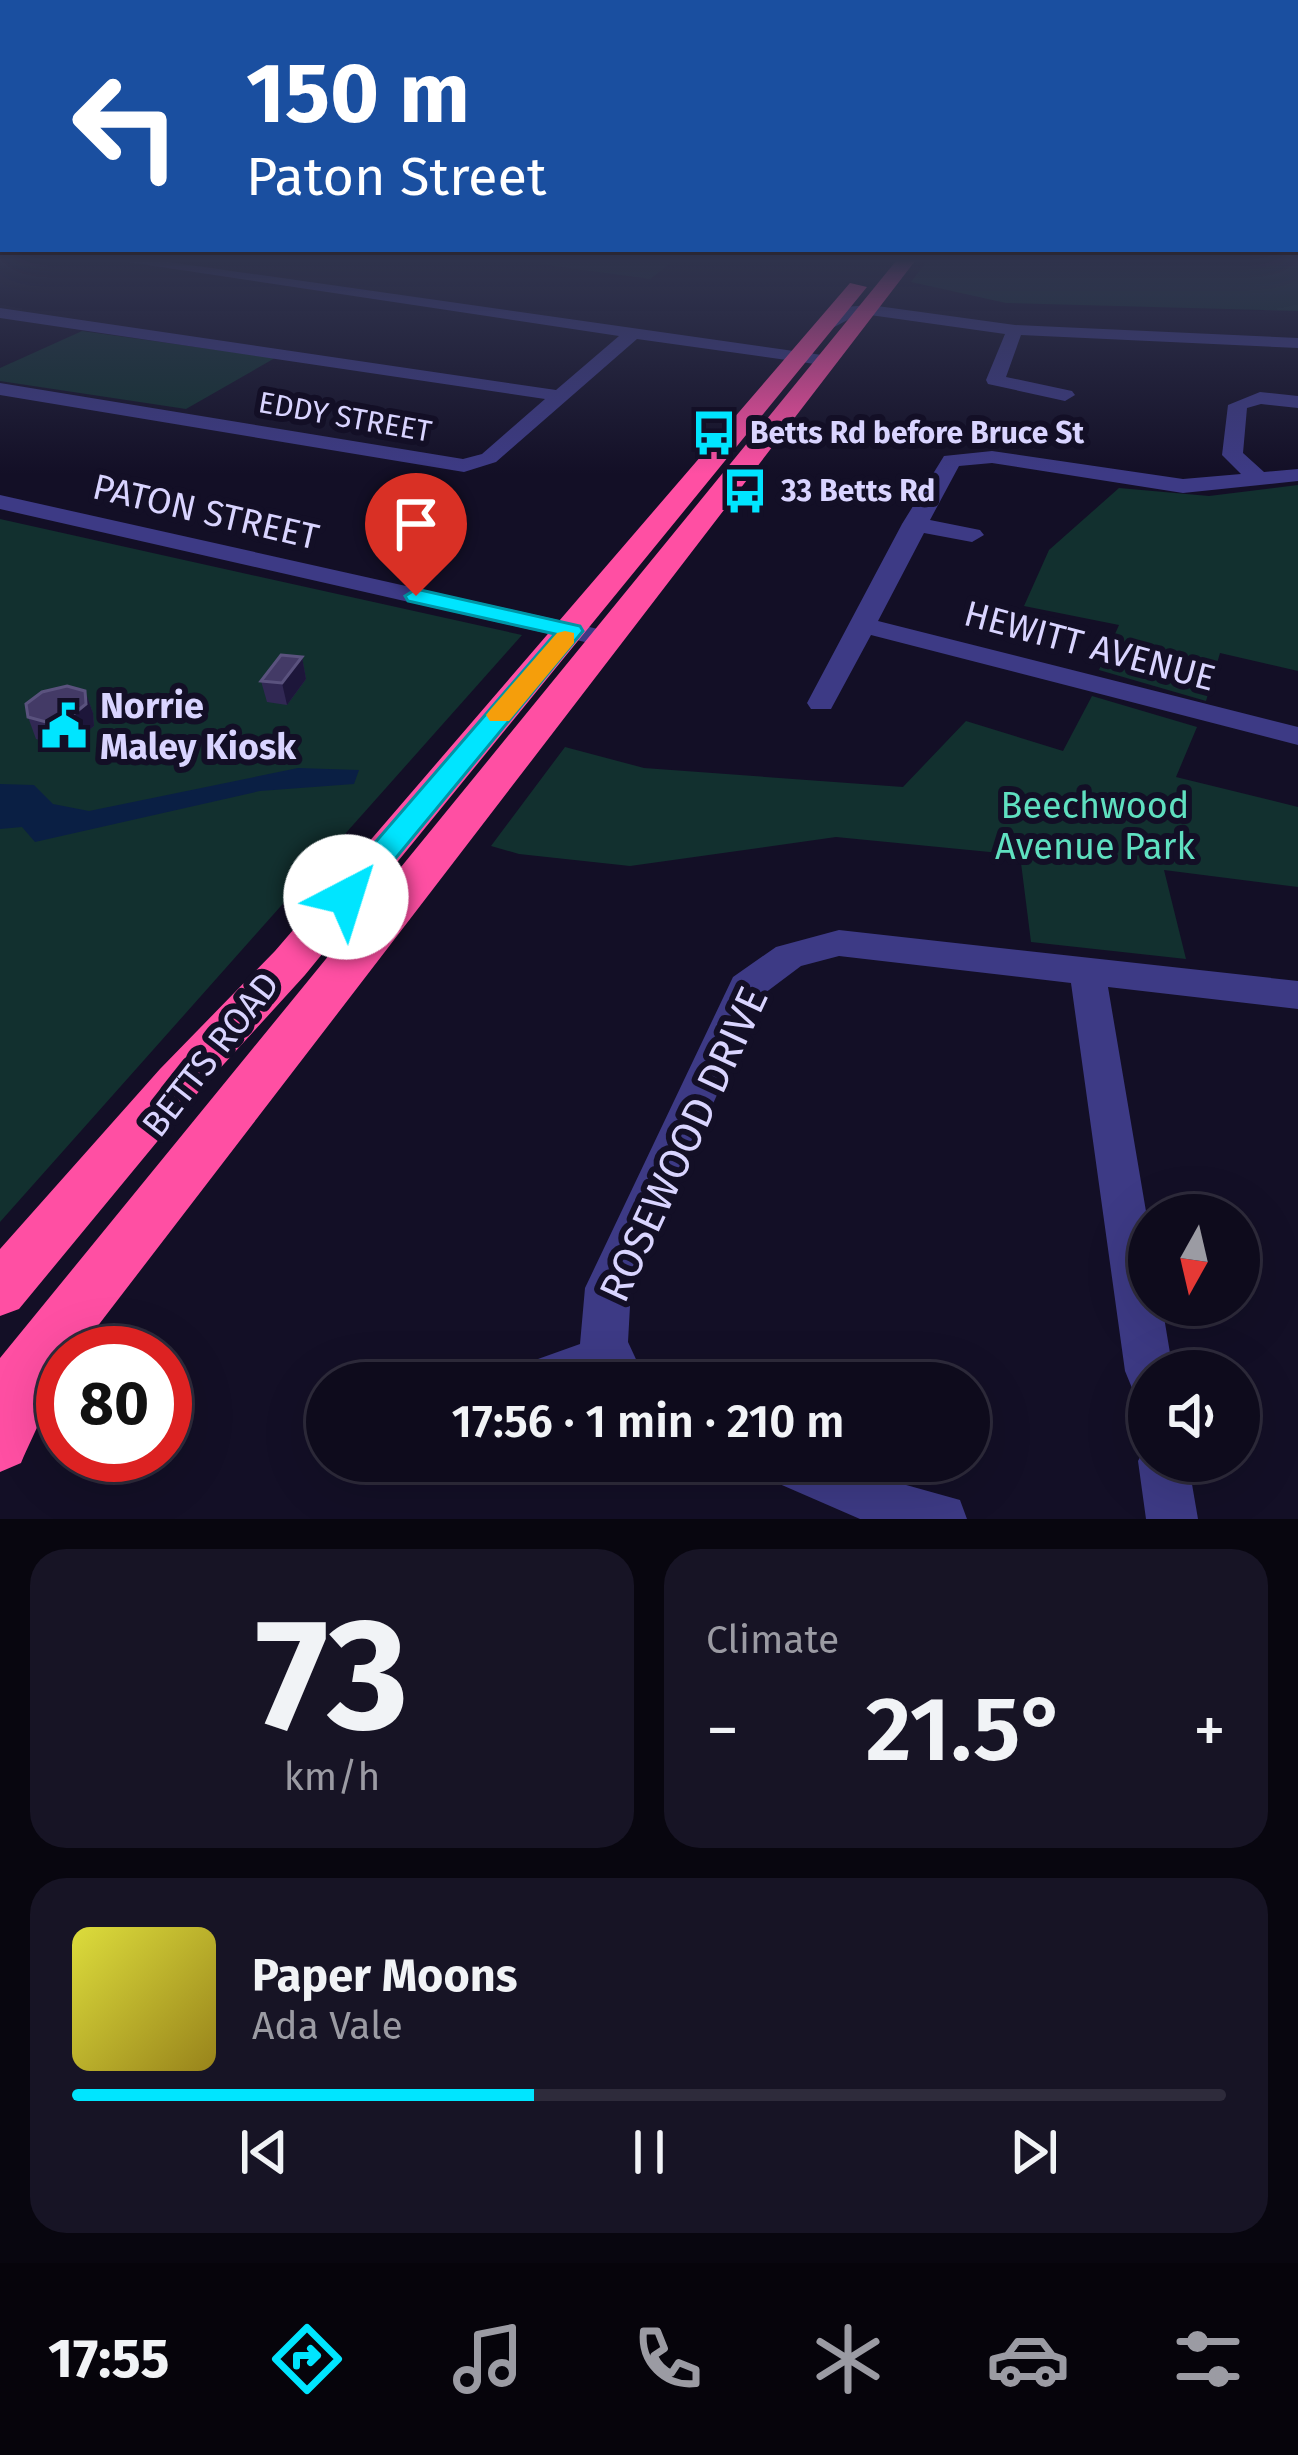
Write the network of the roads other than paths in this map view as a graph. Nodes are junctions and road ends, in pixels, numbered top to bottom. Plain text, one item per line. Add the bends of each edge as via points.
1 (141, 332) edge
2 (625, 332) edge
3 (820, 332) edge
4 (852, 332) edge
5 (1014, 332) edge
6 (1056, 332) edge
7 (633, 333) junction
8 (1298, 343) edge
9 (799, 357) junction
10 (829, 361) junction
11 (0, 389) edge
12 (1066, 395) dead end
13 (560, 396) junction
14 (1298, 402) edge
15 (1298, 475) edge
16 (1260, 480) junction
17 (0, 502) edge
18 (914, 524) junction
19 (971, 536) dead end
20 (863, 625) junction
21 (571, 631) junction
22 (607, 639) junction
23 (821, 703) dead end
24 (1298, 736) edge
25 (1087, 970) junction
26 (1298, 995) edge
27 (0, 1290) edge
28 (1147, 1350) edge
29 (612, 1362) edge
30 (15, 1386) edge
31 (0, 1442) edge
32 (835, 1482) edge
33 (1166, 1482) edge
34 (941, 1519) edge
35 (1172, 1519) edge

1 - 13 street
2 - 7 street
3 - 9 highway, BETTS ROAD
4 - 10 highway, BETTS ROAD
5 - 12 street via 993,382
6 - 8 street
7 - 9 street
7 - 13 street, EDDY STREET
9 - 10 street
9 - 21 highway, BETTS ROAD
10 - 22 highway, BETTS ROAD
11 - 13 street, EDDY STREET via 458,467 484,461
14 - 16 street via 1244,396 1237,406 1232,455
15 - 16 street
16 - 18 street via 1166,486 957,453
17 - 21 street, PATON STREET
18 - 19 street
18 - 20 street
20 - 23 street
20 - 24 street, HEWITT AVENUE
21 - 22 street, PATON STREET
21 - 27 highway, BETTS ROAD
22 - 30 highway, BETTS ROAD
25 - 26 street, ROSEWOOD DRIVE
25 - 28 street
25 - 29 street, ROSEWOOD DRIVE via 839,943 771,965 746,987 608,1288 602,1333
30 - 31 highway, BETTS ROAD
32 - 34 street
33 - 35 street

